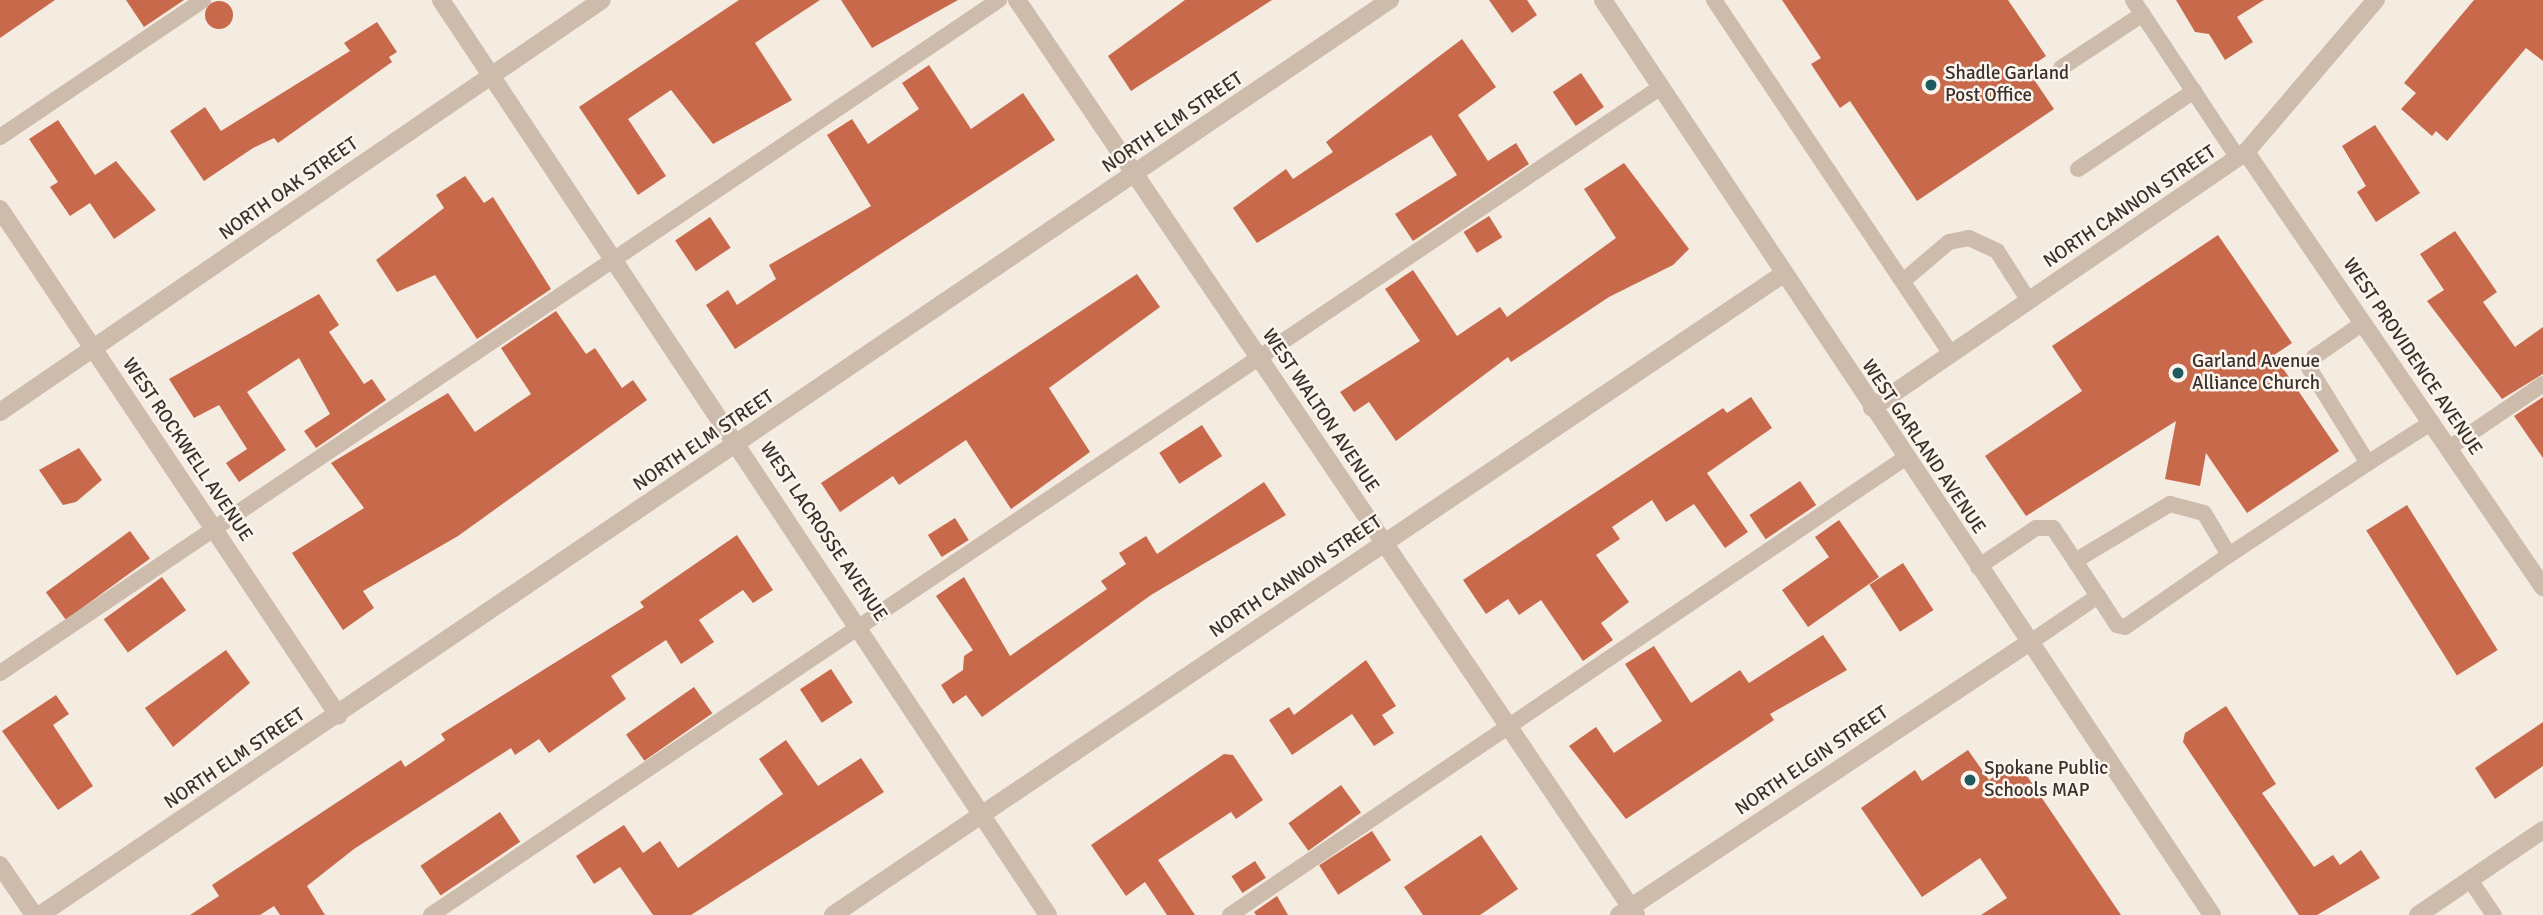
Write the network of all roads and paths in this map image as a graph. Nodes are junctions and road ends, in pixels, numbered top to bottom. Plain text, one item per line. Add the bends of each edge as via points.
1 (203, 0) edge
2 (441, 0) edge
3 (602, 0) edge
4 (999, 0) edge
5 (1017, 0) edge
6 (1390, 0) edge
7 (1714, 0) edge
8 (2376, 0) edge
9 (1610, 3) edge
10 (2138, 7) edge
11 (2061, 68) dead end
12 (491, 75) junction
13 (1661, 87) junction
14 (2194, 91) junction
15 (0, 137) edge
16 (2242, 155) junction
17 (2078, 169) dead end
18 (1133, 176) junction
19 (0, 209) edge
20 (616, 260) junction
21 (1782, 275) junction
22 (1903, 281) junction
23 (2029, 301) junction
24 (2363, 323) junction
25 (94, 350) junction
26 (1951, 354) junction
27 (1261, 362) junction
28 (2543, 384) edge
29 (1872, 408) junction
30 (0, 412) edge
31 (2432, 422) junction
32 (738, 443) junction
33 (2449, 448) junction
34 (1905, 458) junction
35 (2368, 463) junction
36 (214, 529) junction
37 (1384, 544) junction
38 (2229, 555) junction
39 (2075, 561) junction
40 (1978, 567) junction
41 (2543, 587) edge
42 (2098, 596) junction
43 (861, 626) junction
44 (2029, 643) junction
45 (0, 673) edge
46 (338, 715) junction
47 (1508, 727) junction
48 (981, 815) junction
49 (2543, 830) edge
50 (0, 864) edge
51 (2470, 880) junction
52 (1628, 912) edge
53 (34, 915) edge
54 (40, 915) edge
55 (431, 915) edge
56 (833, 915) edge
57 (1048, 915) edge
58 (1230, 915) edge
59 (2211, 915) edge
60 (2418, 915) edge
61 (2494, 915) edge

1 - 15 lane
2 - 12 street, WEST LACROSSE AVENUE
3 - 12 street, NORTH OAK STREET
4 - 20 lane
5 - 18 street, WEST WALTON AVENUE
6 - 18 street, NORTH ELM STREET
7 - 22 lane
8 - 16 street, NORTH CANNON STREET
9 - 13 street, WEST GARLAND AVENUE
10 - 11 lane
10 - 14 lane
12 - 20 street, WEST LACROSSE AVENUE
12 - 25 street, NORTH OAK STREET
13 - 21 street, WEST GARLAND AVENUE
13 - 27 lane
14 - 16 lane
14 - 17 lane
16 - 23 street, NORTH CANNON STREET
16 - 24 street, WEST PROVIDENCE AVENUE
18 - 27 street, WEST WALTON AVENUE
18 - 32 street, NORTH ELM STREET
19 - 25 street, WEST ROCKWELL AVENUE
20 - 32 street, WEST LACROSSE AVENUE
20 - 36 lane
21 - 29 street, WEST GARLAND AVENUE
21 - 37 street, NORTH CANNON STREET
22 - 23 lane via 1949,242 1969,238 1997,251
22 - 26 lane
23 - 26 street, NORTH CANNON STREET
24 - 31 street, WEST PROVIDENCE AVENUE
24 - 35 lane via 2309,368
25 - 30 street, NORTH OAK STREET
25 - 36 street, WEST ROCKWELL AVENUE
26 - 29 street, NORTH CANNON STREET
27 - 37 street, WEST WALTON AVENUE
27 - 43 lane
28 - 33 lane
29 - 34 street, WEST GARLAND AVENUE
31 - 33 street, WEST PROVIDENCE AVENUE
31 - 35 lane
32 - 43 street, WEST LACROSSE AVENUE
32 - 46 street, NORTH ELM STREET
33 - 41 street, WEST PROVIDENCE AVENUE
34 - 40 street, WEST GARLAND AVENUE
34 - 47 lane
35 - 38 lane
36 - 45 lane
36 - 46 street, WEST ROCKWELL AVENUE
37 - 47 street, WEST WALTON AVENUE
37 - 48 street, NORTH CANNON STREET
38 - 39 lane via 2204,513 2170,504
38 - 42 lane via 2125,627 2116,625
39 - 40 lane via 2053,528 2036,528
39 - 42 lane
40 - 44 street, WEST GARLAND AVENUE
42 - 44 lane
43 - 48 street, WEST LACROSSE AVENUE
43 - 55 lane
44 - 52 street, NORTH ELGIN STREET
44 - 59 street, WEST GARLAND AVENUE
46 - 54 street, NORTH ELM STREET
47 - 52 street, WEST WALTON AVENUE
47 - 58 lane
48 - 56 street, NORTH CANNON STREET
48 - 57 street, WEST LACROSSE AVENUE
49 - 51 street
50 - 53 street
51 - 60 street
51 - 61 lane

